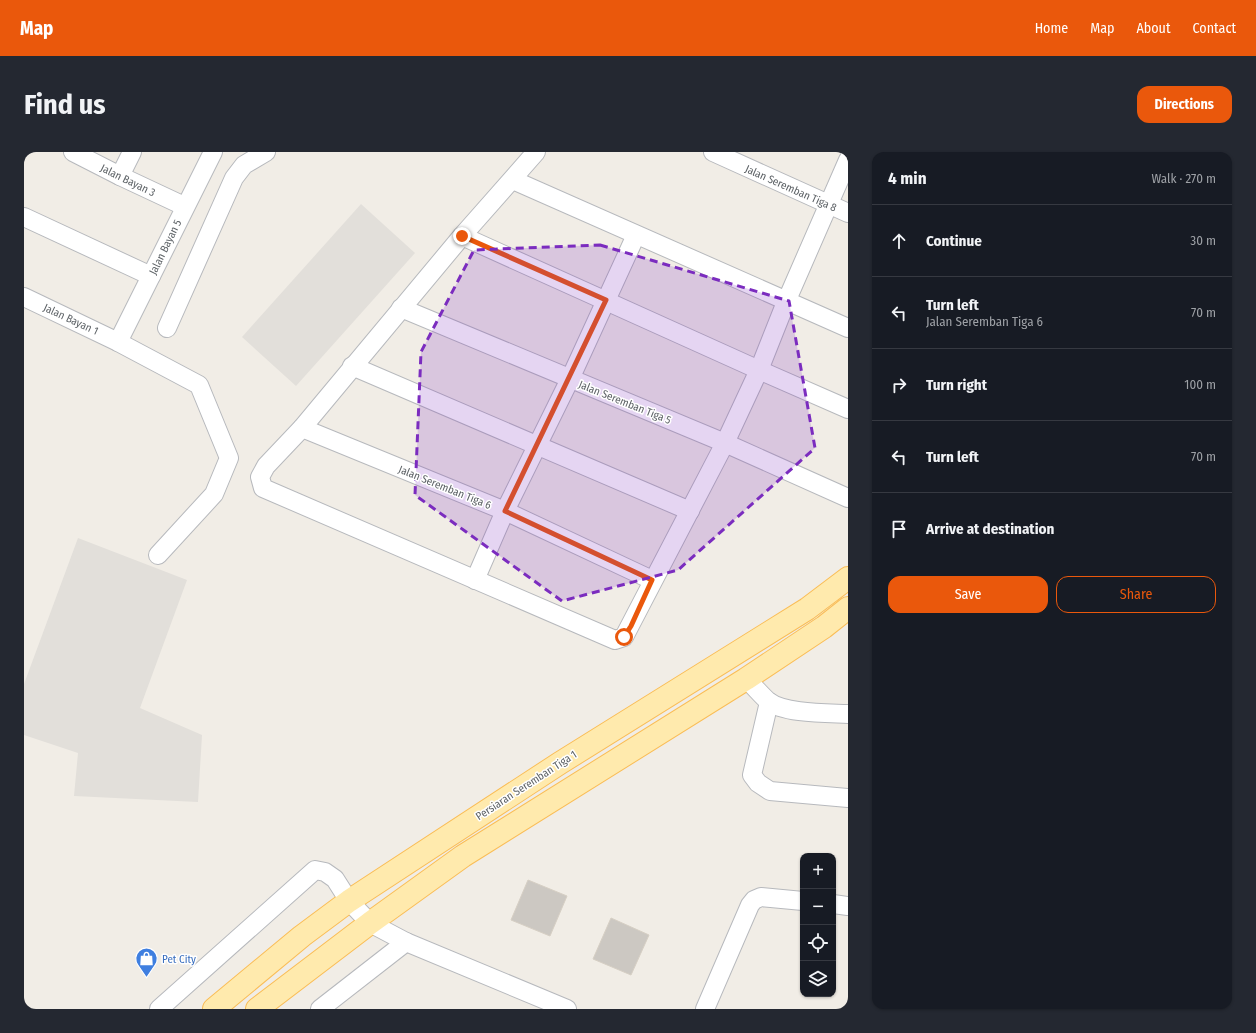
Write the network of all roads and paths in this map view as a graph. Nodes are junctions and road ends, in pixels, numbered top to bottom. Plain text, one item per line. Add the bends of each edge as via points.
1 (73, 152) edge
2 (132, 152) edge
3 (213, 152) edge
4 (266, 152) edge
5 (536, 152) edge
6 (713, 152) edge
7 (848, 160) edge
8 (120, 176) junction
9 (513, 180) junction
10 (827, 204) junction
11 (184, 206) junction
12 (848, 213) edge
13 (24, 217) edge
14 (636, 235) junction
15 (462, 236) junction
16 (151, 276) junction
17 (24, 297) edge
18 (606, 300) junction
19 (786, 302) junction
20 (401, 308) junction
21 (167, 328) dead end
22 (848, 328) edge
23 (118, 342) junction
24 (352, 366) junction
25 (759, 370) junction
26 (570, 380) junction
27 (848, 409) edge
28 (302, 428) junction
29 (724, 443) junction
30 (538, 445) junction
31 (848, 498) edge
32 (505, 511) junction
33 (690, 511) junction
34 (158, 555) dead end
35 (848, 578) edge
36 (475, 580) junction
37 (652, 580) junction
38 (848, 608) edge
39 (746, 679) junction
40 (769, 702) junction
41 (848, 714) edge
42 (848, 798) edge
43 (349, 901) junction
44 (800, 901) edge
45 (836, 904) edge
46 (848, 906) edge
47 (370, 923) junction
48 (406, 942) junction
49 (159, 1009) edge
50 (214, 1009) edge
51 (257, 1009) edge
52 (320, 1009) edge
53 (566, 1009) edge
54 (705, 1009) edge

1 - 8 street, Jalan Bayan 3
2 - 8 street
3 - 11 street, Jalan Bayan 5
4 - 21 street via 244,165 234,178
5 - 9 street
6 - 10 street, Jalan Seremban Tiga 8
7 - 10 street
8 - 11 street, Jalan Bayan 3
9 - 14 street
9 - 15 street
10 - 12 street, Jalan Seremban Tiga 8
10 - 19 street
11 - 16 street, Jalan Bayan 5
13 - 16 street
14 - 18 street
14 - 19 street
15 - 18 street
15 - 20 street
16 - 23 street, Jalan Bayan 5
17 - 23 street, Jalan Bayan 1
18 - 25 street
18 - 26 street
19 - 22 street
19 - 25 street
20 - 24 street
20 - 26 street, Jalan Seremban Tiga 5
23 - 34 street, Jalan Bayan 1 via 199,385 229,458 214,494
24 - 28 street
24 - 30 street
25 - 27 street
25 - 29 street
26 - 29 street, Jalan Seremban Tiga 5
26 - 30 street
28 - 32 street, Jalan Seremban Tiga 6
28 - 36 street via 266,466 260,477 263,488
29 - 31 street, Jalan Seremban Tiga 5
29 - 33 street
30 - 32 street
30 - 33 street
32 - 36 street
32 - 37 street, Jalan Seremban Tiga 6
33 - 37 street
35 - 43 main road, Persiaran Seremban Tiga 1 via 807,609 560,763
36 - 37 street via 615,640 624,637 631,626
38 - 39 main road
39 - 40 street
39 - 47 main road via 463,856
40 - 41 street via 793,710
40 - 42 street via 752,775 758,783 770,791
43 - 47 street
43 - 49 street via 335,879 325,872 315,870
43 - 50 main road, Persiaran Seremban Tiga 1 via 302,936
44 - 54 street via 760,897 754,900
45 - 46 street
47 - 48 street
47 - 51 main road
48 - 52 street
48 - 53 street

